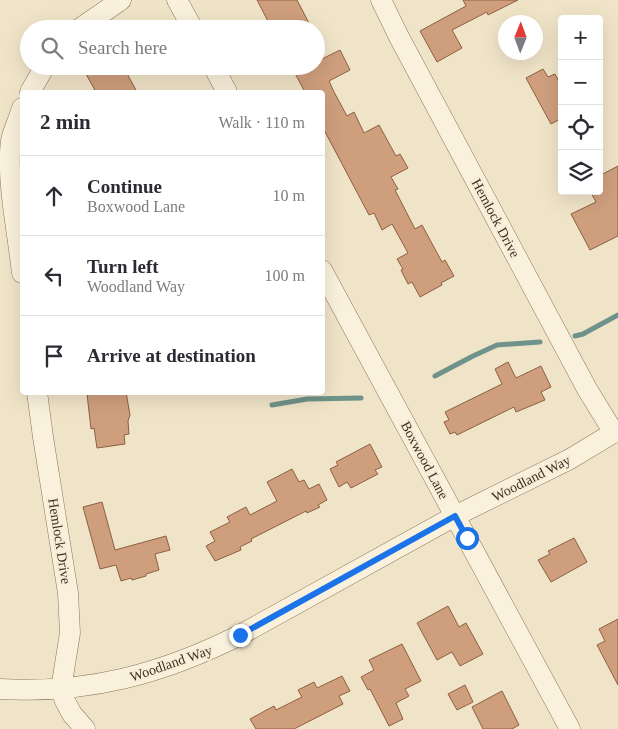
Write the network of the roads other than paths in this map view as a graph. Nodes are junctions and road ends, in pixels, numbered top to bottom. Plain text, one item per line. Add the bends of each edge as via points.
1 (121, 0) edge
2 (177, 0) edge
3 (381, 0) edge
4 (92, 20) edge
5 (188, 20) edge
6 (40, 75) edge
7 (218, 75) edge
8 (31, 90) edge
9 (226, 90) edge
10 (20, 114) edge
11 (20, 256) edge
12 (325, 276) edge
13 (37, 395) edge
14 (616, 432) edge
15 (455, 516) junction
16 (0, 689) edge
17 (61, 689) junction
18 (85, 729) edge
19 (570, 729) edge

1 - 4 street
2 - 5 street
3 - 14 street, Hemlock Drive via 587,389
6 - 8 street
7 - 9 street
10 - 11 street via 10,156
12 - 15 street, Boxwood Lane
13 - 17 street, Hemlock Drive via 68,592 70,633
14 - 15 street, Woodland Way
15 - 17 street, Woodland Way via 204,653 133,677
15 - 19 street, Boxwood Lane
16 - 17 street, Woodland Way
17 - 18 street via 64,701

